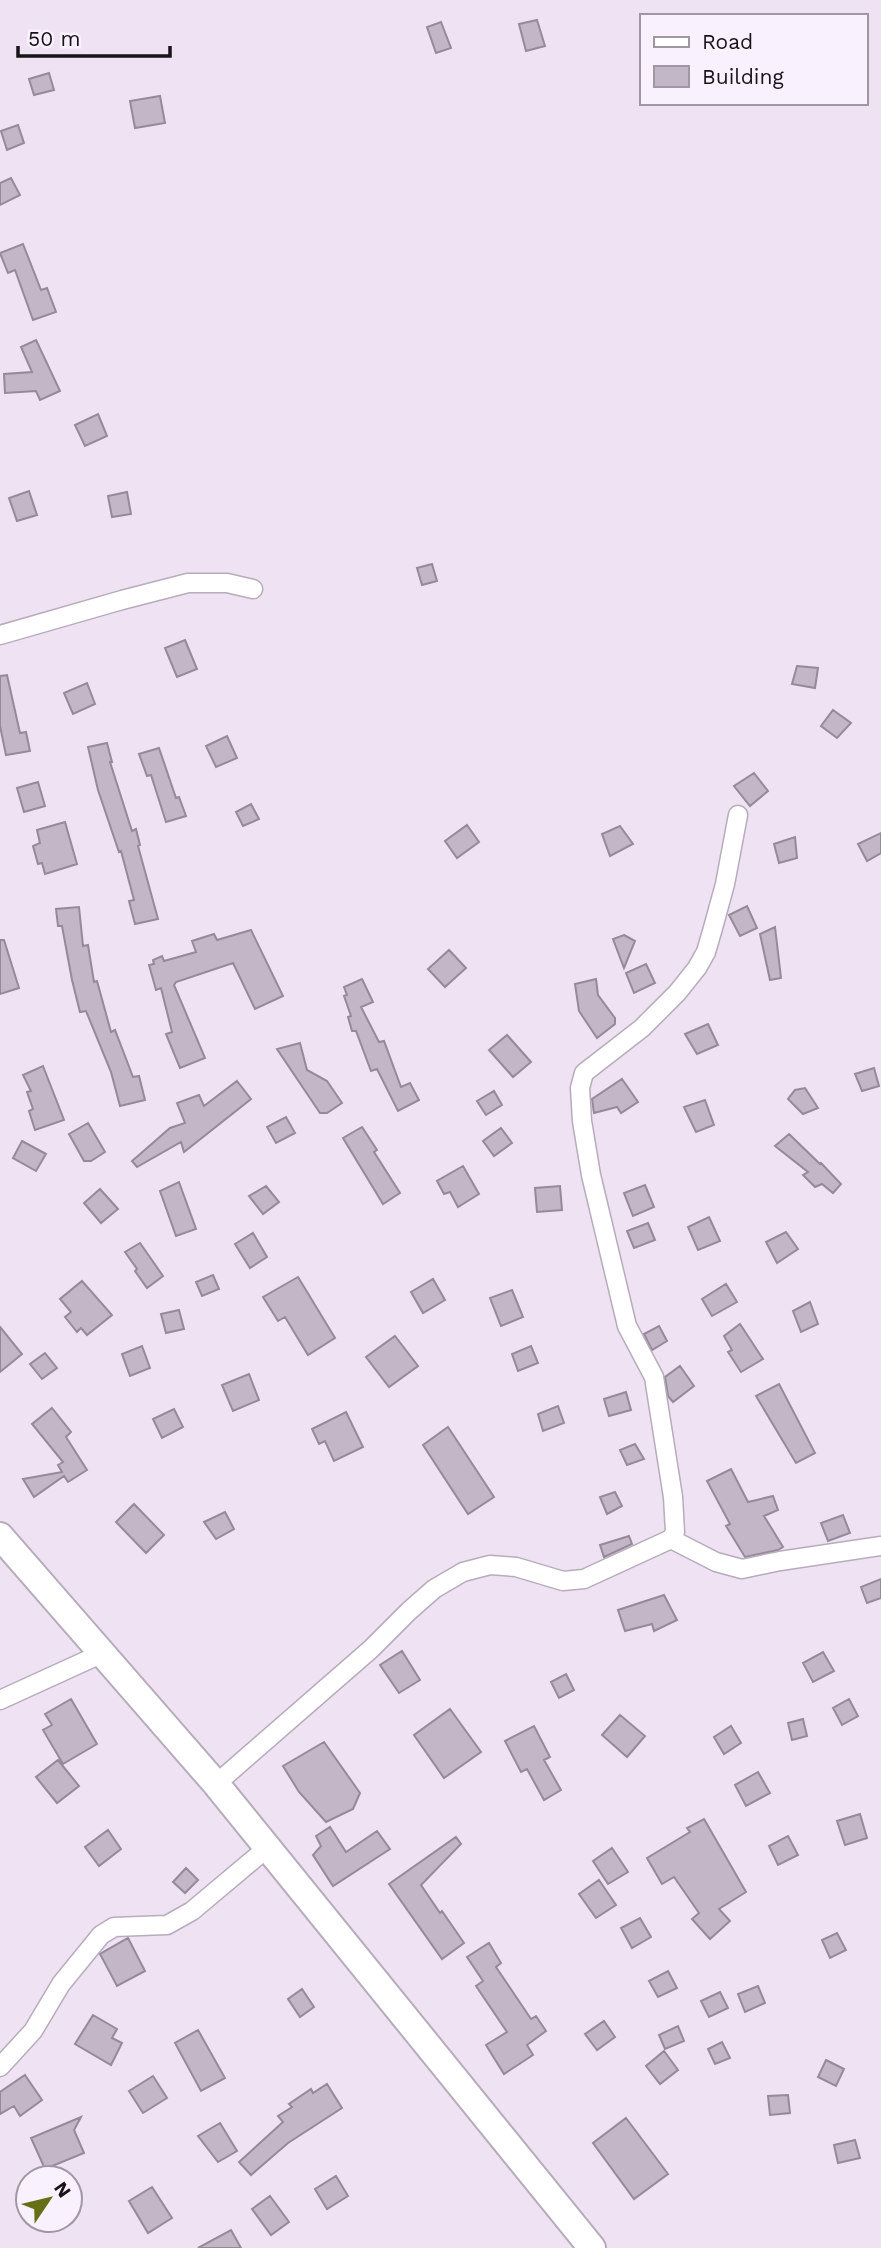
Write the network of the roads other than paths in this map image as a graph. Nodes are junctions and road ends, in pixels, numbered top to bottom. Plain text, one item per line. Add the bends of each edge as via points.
1 (253, 589) dead end
2 (0, 635) edge
3 (738, 815) dead end
4 (0, 1536) edge
5 (671, 1539) junction
6 (881, 1545) edge
7 (103, 1653) junction
8 (0, 1700) edge
9 (216, 1784) junction
10 (267, 1848) junction
11 (0, 2067) edge
12 (592, 2248) edge

1 - 2 street via 227,583 188,583
3 - 5 street via 725,884 697,968 642,1028 584,1073 580,1088 591,1175 627,1326 654,1377 673,1497 675,1532
4 - 7 main road
5 - 6 street via 716,1562 742,1569
5 - 9 street via 584,1579 563,1581 516,1567 490,1565 463,1572 434,1589
7 - 8 street
7 - 9 main road
9 - 10 main road
10 - 11 street via 192,1911 167,1925 114,1927 101,1935 61,1984 33,2031
10 - 12 main road

